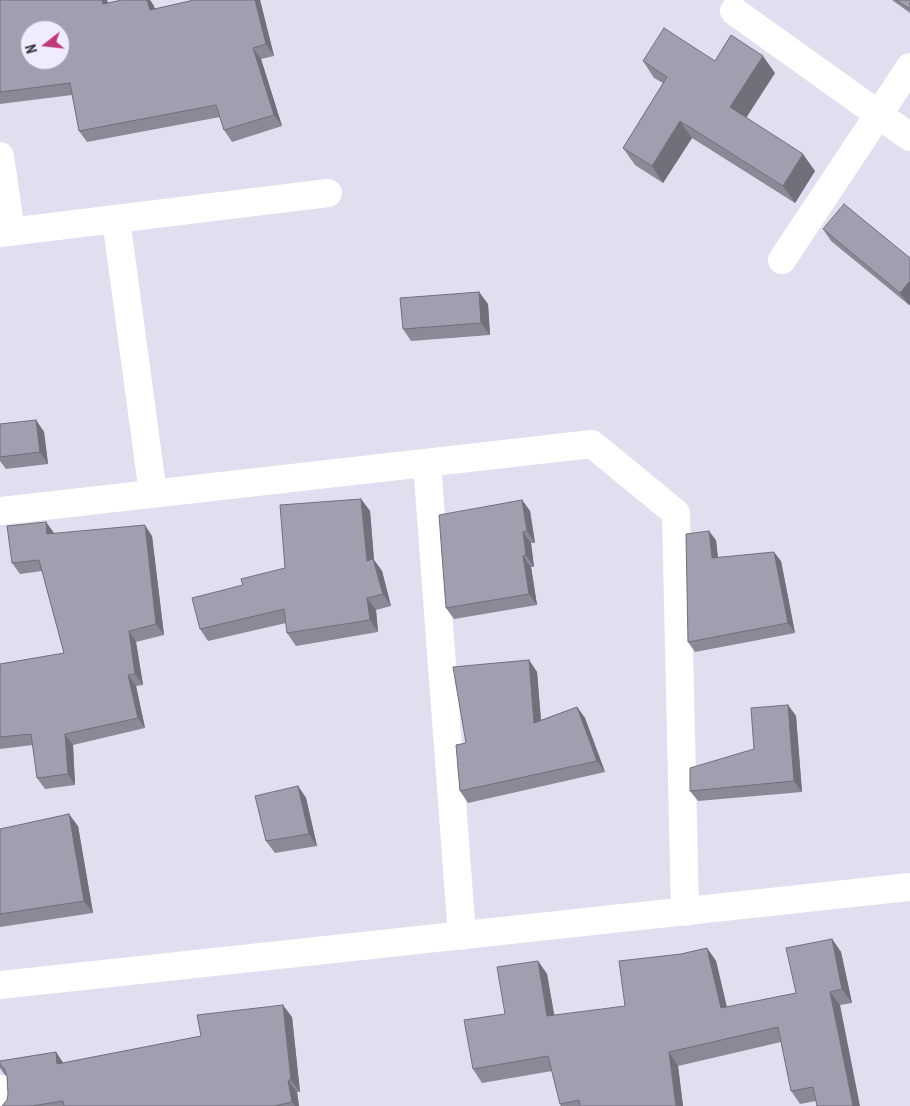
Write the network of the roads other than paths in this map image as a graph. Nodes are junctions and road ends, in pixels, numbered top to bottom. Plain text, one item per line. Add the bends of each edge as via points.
1 (734, 11) dead end
2 (910, 66) edge
3 (879, 114) junction
4 (910, 137) edge
5 (0, 156) edge
6 (328, 193) dead end
7 (116, 219) junction
8 (6, 232) edge
9 (782, 260) dead end
10 (427, 463) junction
11 (153, 494) junction
12 (0, 511) edge
13 (910, 887) edge
14 (685, 912) junction
15 (462, 936) junction
16 (0, 985) edge
17 (0, 1089) edge
18 (1, 1106) edge

1 - 3 street
2 - 3 street
3 - 4 street
3 - 9 street
5 - 8 street
6 - 7 street
7 - 8 street
7 - 11 street
10 - 11 street
10 - 14 street via 592,444 676,513
10 - 15 street
11 - 12 street
13 - 14 street
14 - 15 street
15 - 16 street
17 - 18 street

